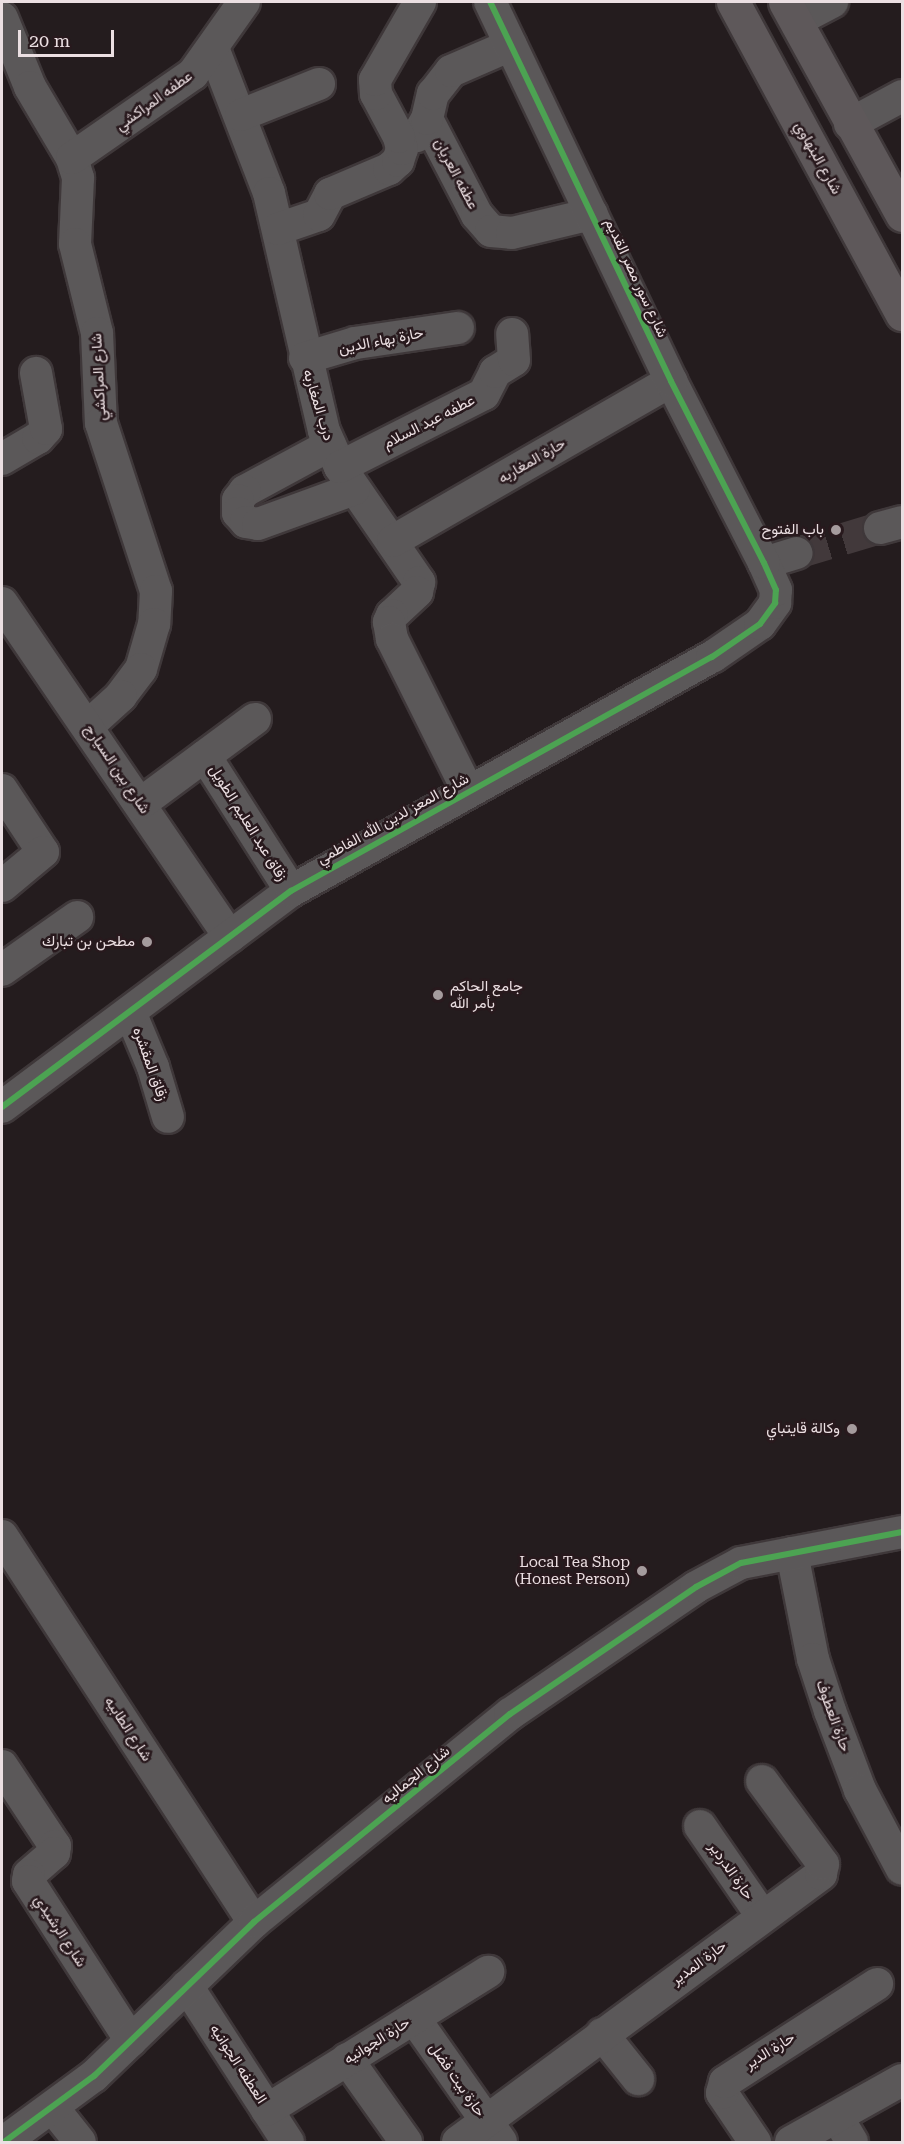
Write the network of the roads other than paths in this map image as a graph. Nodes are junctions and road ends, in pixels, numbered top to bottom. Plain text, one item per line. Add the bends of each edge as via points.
1 (22, 2) edge
2 (244, 2) edge
3 (420, 2) edge
4 (490, 2) edge
5 (733, 2) edge
6 (832, 2) edge
7 (791, 11) edge
8 (2, 17) edge
9 (511, 45) junction
10 (213, 48) junction
11 (319, 84) dead end
12 (903, 96) edge
13 (241, 114) junction
14 (426, 119) junction
15 (850, 124) junction
16 (402, 149) junction
17 (72, 158) junction
18 (592, 214) junction
19 (903, 215) edge
20 (278, 229) junction
21 (903, 314) edge
22 (458, 328) dead end
23 (512, 334) dead end
24 (305, 358) junction
25 (36, 373) dead end
26 (671, 381) junction
27 (2, 459) edge
28 (342, 467) junction
29 (393, 541) junction
30 (798, 553) tunnel mouth
31 (764, 563) junction
32 (2, 603) edge
33 (255, 719) dead end
34 (88, 726) junction
35 (205, 756) junction
36 (2, 790) edge
37 (468, 791) junction
38 (140, 804) junction
39 (2, 886) edge
40 (291, 891) junction
41 (77, 917) dead end
42 (230, 937) junction
43 (2, 970) edge
44 (130, 1012) junction
45 (2, 1107) edge
46 (168, 1117) dead end
47 (903, 1532) edge
48 (2, 1536) edge
49 (792, 1553) junction
50 (2, 1766) edge
51 (762, 1781) dead end
52 (700, 1826) dead end
53 (903, 1869) edge
54 (762, 1916) junction
55 (254, 1922) junction
56 (488, 1972) dead end
57 (877, 1984) dead end
58 (187, 1986) junction
59 (414, 2018) junction
60 (602, 2034) junction
61 (131, 2041) junction
62 (347, 2060) junction
63 (638, 2079) dead end
64 (903, 2080) edge
65 (53, 2108) junction
66 (267, 2110) junction
67 (844, 2130) edge
68 (494, 2132) edge
69 (4, 2142) edge
70 (80, 2142) edge
71 (288, 2142) edge
72 (406, 2142) edge
73 (458, 2142) edge
74 (755, 2142) edge
75 (791, 2142) edge

1 - 8 street
2 - 10 street, عطفه المراكشي
3 - 16 street via 375,80 376,94
4 - 9 street, شارع سور مصر القديم
5 - 21 main road, شارع البنهاوي
6 - 7 street
7 - 15 main road
8 - 17 street, شارع المراكشي via 30,87
9 - 14 street via 451,71 433,94
9 - 18 street, شارع سور مصر القديم
10 - 13 street, درب المغاربه
10 - 17 street, عطفه المراكشي via 180,85
11 - 13 street
12 - 15 street
13 - 20 street, درب المغاربه
14 - 16 street
14 - 18 street, عطفه العريان via 477,215 491,231 513,233
15 - 19 main road
16 - 20 street via 398,161 389,169 330,194 319,215
17 - 34 street, شارع المراكشي via 78,178 75,244 98,333 101,423 156,591 154,624 141,669 121,696
18 - 26 street, شارع سور مصر القديم
20 - 24 street, درب المغاربه
22 - 24 street, حارة بهاء الدين via 355,343
23 - 28 street, عطفه عبد السلام via 514,360 495,372 484,394
24 - 28 street, درب المغاربه
25 - 27 street via 46,429
26 - 29 street, حارة المغاربه
26 - 31 street, شارع سور مصر القديم
28 - 29 street, درب المغاربه
29 - 37 street, درب المغاربه via 412,568 419,587 392,615 392,639
30 - 31 street
31 - 37 street, شارع المعز لدين الله الفاطمي via 776,590 770,615 760,624 712,657
32 - 34 street, شارع بين السيارج
33 - 35 street
34 - 38 street, شارع بين السيارج
35 - 38 street
35 - 40 street, زقاق عبد العليم الطويل
36 - 39 street via 43,852
37 - 40 street, شارع المعز لدين الله الفاطمي
38 - 42 street, شارع بين السيارج
40 - 42 street, شارع المعز لدين الله الفاطمي
41 - 43 street
42 - 44 street, شارع المعز لدين الله الفاطمي
44 - 45 street, شارع المعز لدين الله الفاطمي
44 - 46 street, زقاق المقشره
47 - 49 street, شارع الجماليه
48 - 55 street, شارع الطابيه
49 - 53 street, حارة العطوف via 813,1659 830,1711 860,1790
49 - 55 street, شارع الجماليه via 741,1563 696,1587 520,1707
50 - 61 street, شارع الرشيدي via 55,1845 54,1853 29,1875 28,1881
51 - 54 street, حارة المدير via 824,1867 818,1877
52 - 54 street, حارة الدردير
54 - 60 street, حارة المدير
55 - 58 street, شارع الجماليه
56 - 59 street, حارة الجوانيه
57 - 74 street, حارة الدير via 725,2082 722,2093
58 - 61 street, شارع الجماليه
58 - 66 street, العطفه الجوانيه
59 - 62 street, حارة الجوانيه
59 - 68 street, حارة بيت فضل
60 - 63 street
60 - 68 street, حارة المدير
61 - 65 street, شارع الجماليه
62 - 66 street, حارة الجوانيه
62 - 72 street
64 - 67 street
65 - 69 street, شارع الجماليه
65 - 70 street
66 - 71 street, العطفه الجوانيه
67 - 75 street
68 - 73 street, حارة المدير

